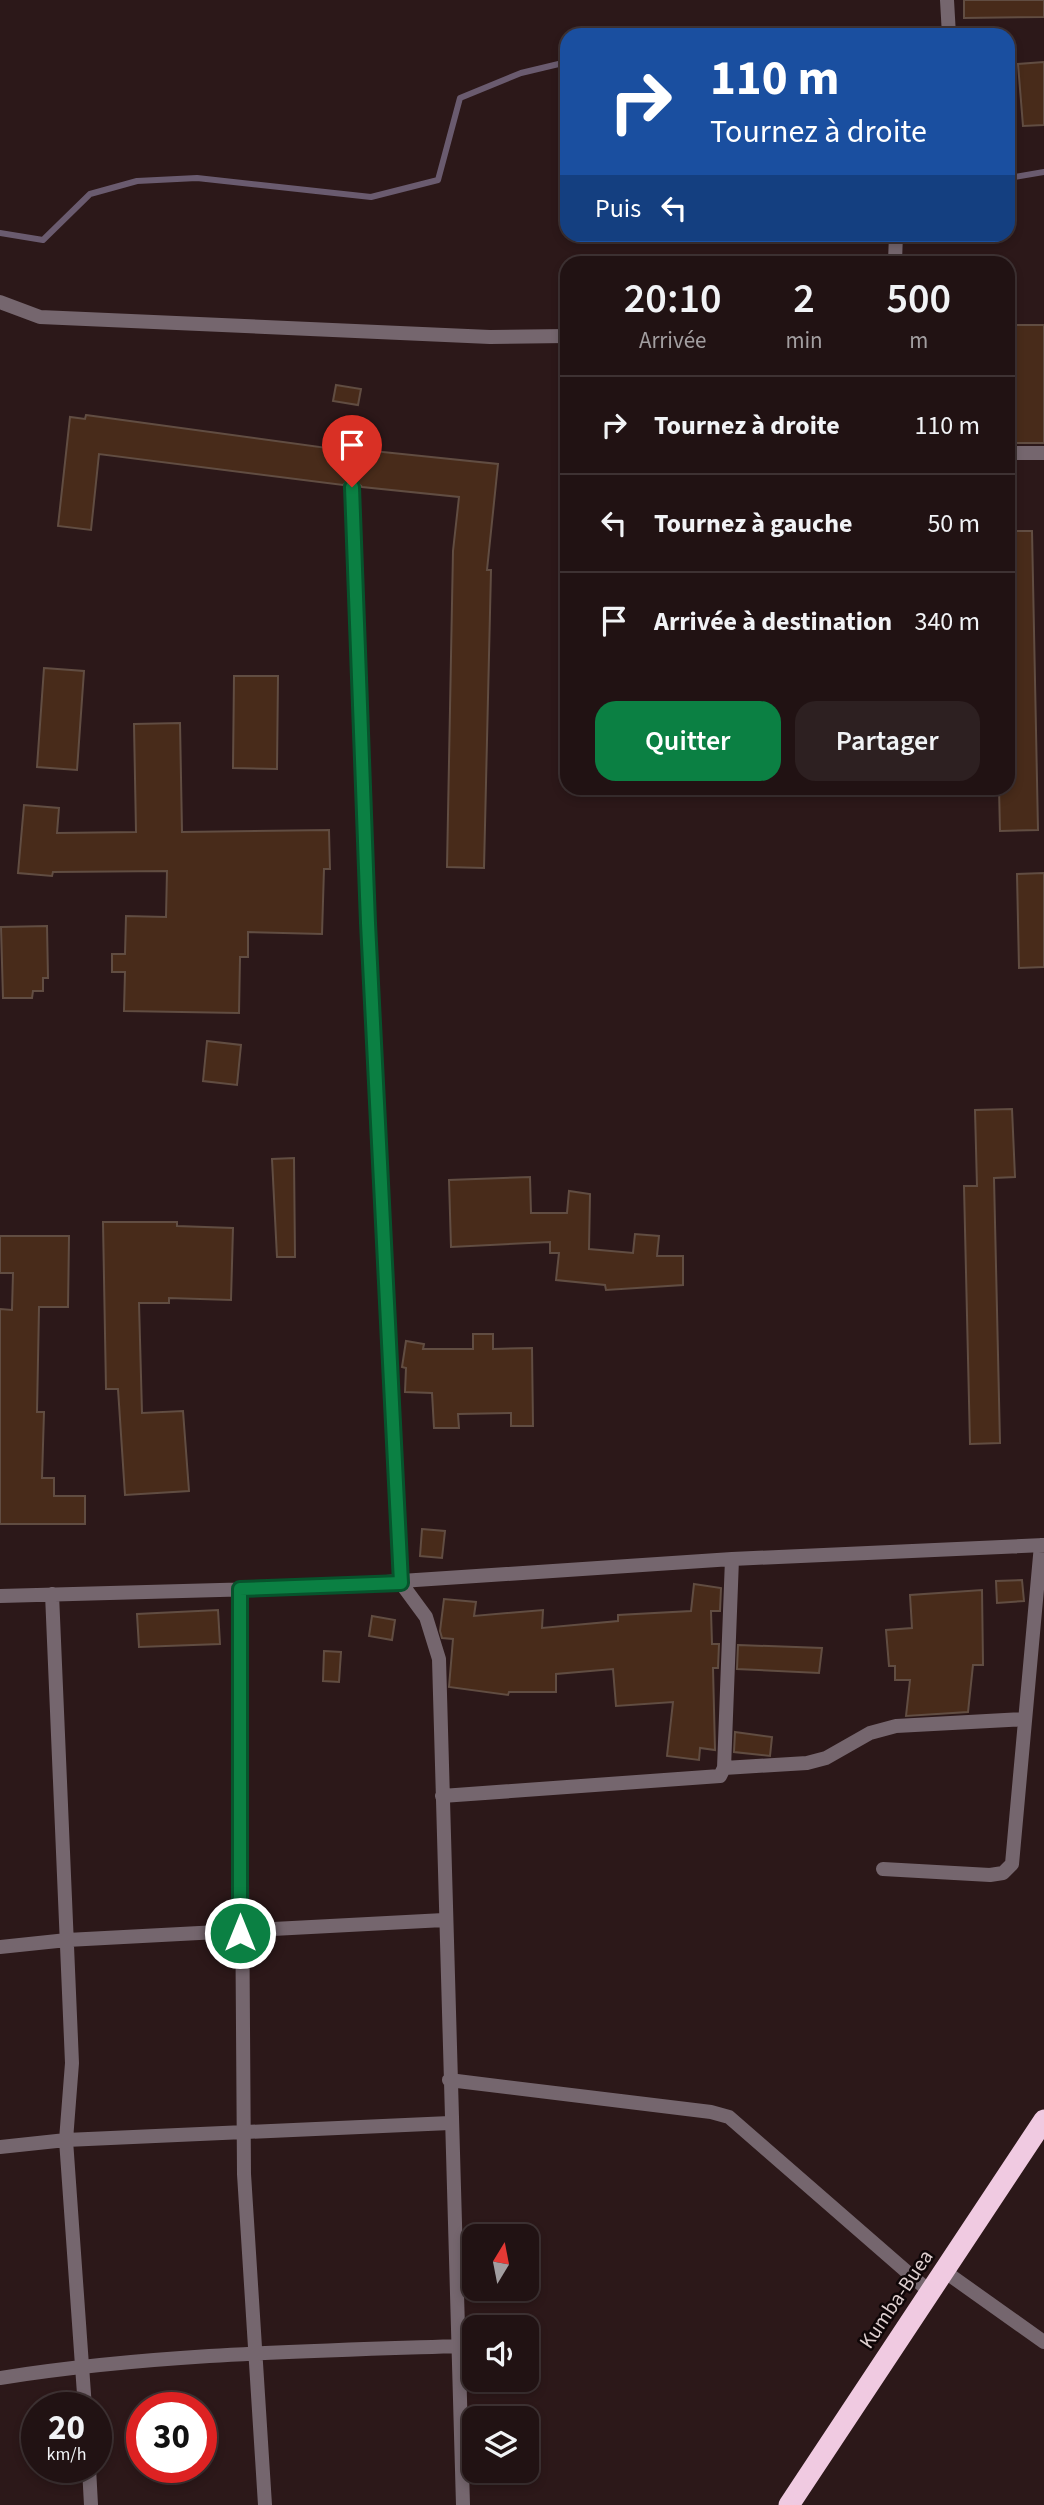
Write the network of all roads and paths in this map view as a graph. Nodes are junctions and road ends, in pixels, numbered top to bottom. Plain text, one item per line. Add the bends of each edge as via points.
1 (947, 0) edge
2 (949, 28) edge
3 (0, 302) edge
4 (560, 336) edge
5 (1015, 453) edge
6 (1044, 453) edge
7 (352, 487) dead end
8 (1043, 1545) edge
9 (732, 1559) junction
10 (401, 1583) junction
11 (240, 1589) junction
12 (52, 1594) junction
13 (0, 1597) edge
14 (1025, 1719) junction
15 (724, 1768) junction
16 (442, 1796) junction
17 (883, 1869) dead end
18 (444, 1920) junction
19 (240, 1933) junction
20 (67, 1940) junction
21 (0, 1947) edge
22 (449, 2080) junction
23 (1044, 2120) edge
24 (450, 2123) junction
25 (243, 2133) junction
26 (66, 2140) junction
27 (0, 2147) edge
28 (944, 2271) junction
29 (930, 2292) junction
30 (1044, 2342) edge
31 (460, 2346) junction
32 (254, 2353) junction
33 (82, 2365) junction
34 (0, 2378) edge
35 (84, 2392) edge
36 (90, 2483) edge
37 (91, 2505) edge
38 (265, 2505) edge
39 (463, 2505) edge
40 (789, 2505) edge

1 - 2 street
3 - 4 street via 40,317
5 - 6 street
7 - 10 street
8 - 9 street
8 - 14 street
9 - 10 street
9 - 15 street
10 - 11 street
10 - 16 street via 426,1617 439,1659
11 - 12 street
11 - 19 street
12 - 13 street
12 - 20 street
14 - 15 street via 896,1726 870,1733 826,1758 807,1763
14 - 17 street via 1012,1864 990,1875
15 - 16 street via 720,1776 709,1778
16 - 18 street
18 - 19 street
18 - 22 street
19 - 20 street
19 - 25 street
20 - 21 street
20 - 26 street via 72,2063
22 - 24 street
22 - 29 street via 729,2117
23 - 28 highway, Kumba-Buea
24 - 25 street
24 - 31 street
25 - 26 street
25 - 32 street
26 - 27 street
26 - 33 street
28 - 29 highway, Kumba-Buea
28 - 30 street
29 - 40 highway, Kumba-Buea
31 - 32 street
31 - 39 street
32 - 33 street
32 - 38 street
33 - 34 street
33 - 35 street
36 - 37 street

